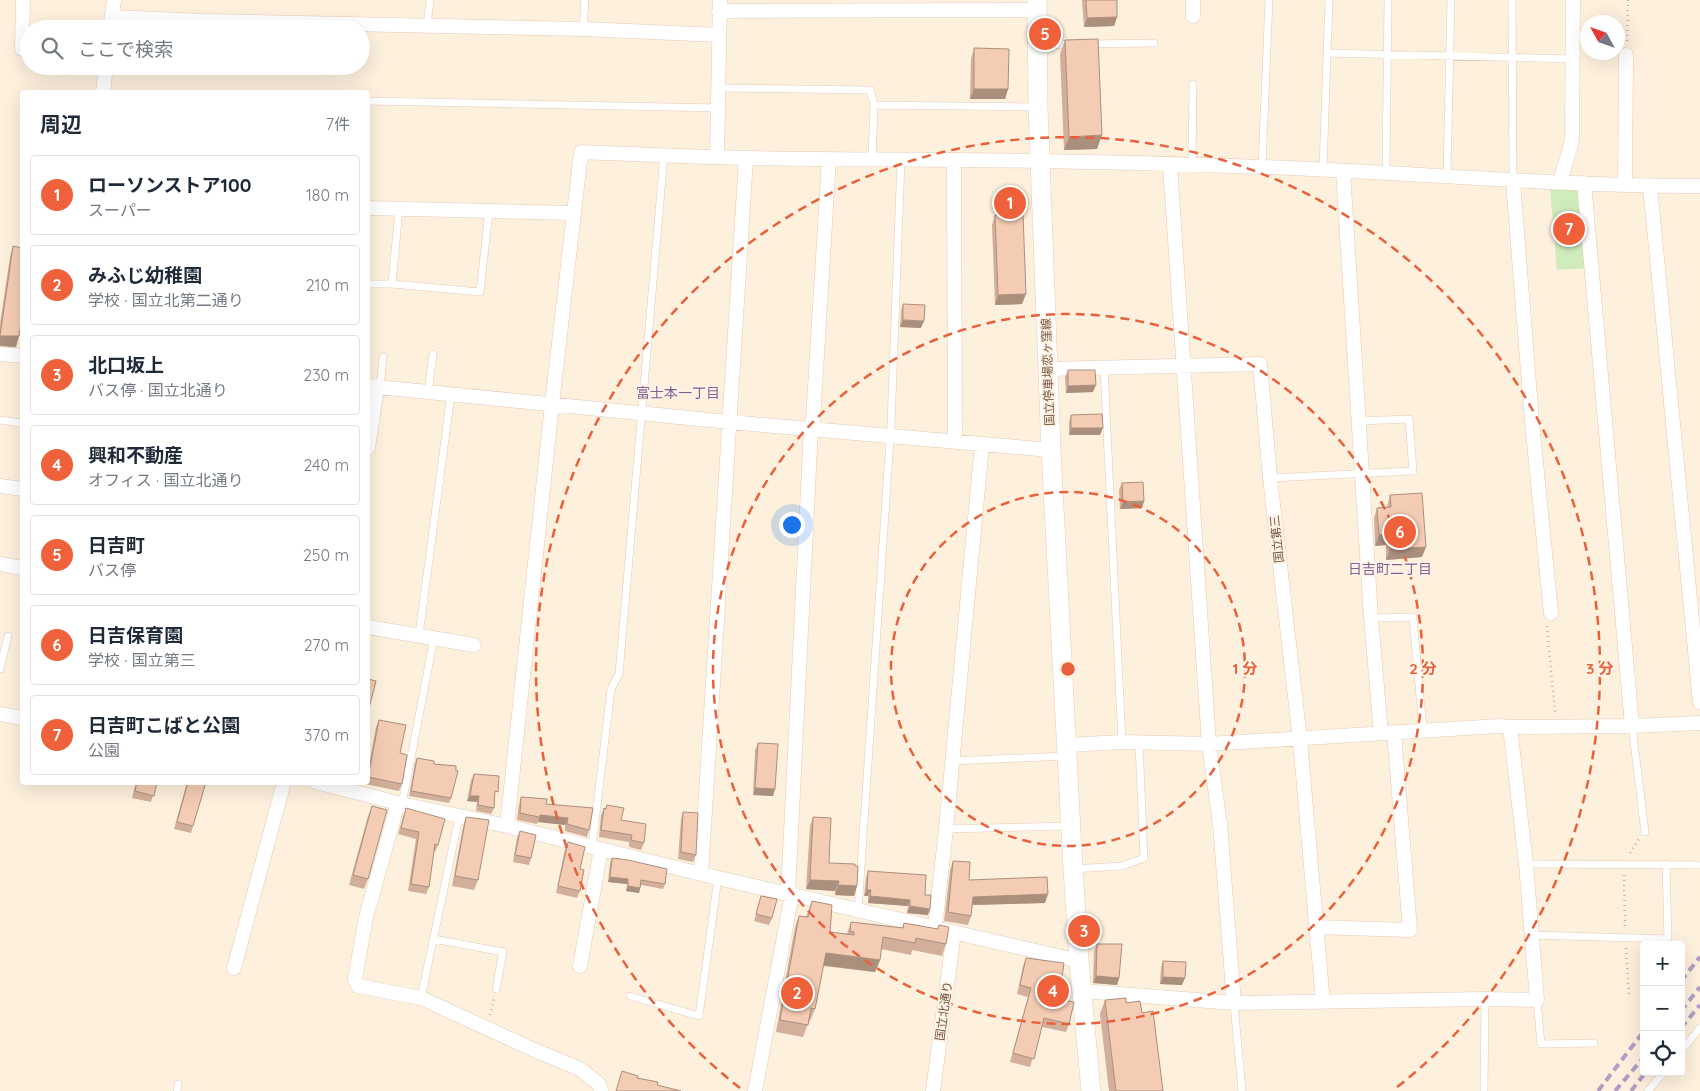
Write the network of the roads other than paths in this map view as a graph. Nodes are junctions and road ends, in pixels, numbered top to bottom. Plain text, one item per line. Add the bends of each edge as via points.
1 (22, 0) edge
2 (114, 0) edge
3 (430, 0) edge
4 (585, 0) edge
5 (1193, 0) edge
6 (1269, 0) edge
7 (1329, 0) edge
8 (1388, 0) edge
9 (1451, 0) edge
10 (1512, 0) edge
11 (1573, 0) edge
12 (720, 5) edge
13 (979, 5) edge
14 (1037, 5) edge
15 (1193, 16) dead end
16 (22, 20) edge
17 (111, 20) edge
18 (370, 24) edge
19 (427, 25) junction
20 (583, 29) junction
21 (719, 35) junction
22 (1154, 43) dead end
23 (1037, 44) junction
24 (1076, 44) edge
25 (1086, 44) edge
26 (1327, 53) junction
27 (1387, 55) junction
28 (1626, 55) road end
29 (1450, 56) junction
30 (1512, 57) junction
31 (1573, 59) junction
32 (105, 75) edge
33 (1193, 84) dead end
34 (718, 88) junction
35 (103, 90) edge
36 (370, 101) edge
37 (874, 105) junction
38 (1038, 107) junction
39 (718, 108) junction
40 (664, 155) junction
41 (717, 156) junction
42 (746, 158) junction
43 (829, 159) junction
44 (872, 159) junction
45 (901, 160) junction
46 (954, 160) junction
47 (1040, 161) junction
48 (1170, 165) junction
49 (1192, 165) junction
50 (1262, 166) junction
51 (1323, 169) junction
52 (1343, 171) junction
53 (1386, 174) junction
54 (1447, 175) junction
55 (1513, 181) junction
56 (1560, 182) junction
57 (1584, 183) junction
58 (1625, 184) junction
59 (1650, 186) junction
60 (1700, 186) edge
61 (370, 208) edge
62 (399, 209) junction
63 (489, 212) junction
64 (573, 213) junction
65 (370, 284) edge
66 (392, 284) junction
67 (0, 354) edge
68 (433, 354) dead end
69 (20, 356) edge
70 (384, 357) dead end
71 (1183, 366) junction
72 (1104, 368) junction
73 (1047, 369) junction
74 (375, 386) edge
75 (428, 392) junction
76 (451, 394) junction
77 (552, 404) junction
78 (642, 412) junction
79 (0, 420) edge
80 (729, 422) junction
81 (1359, 422) junction
82 (20, 423) edge
83 (811, 428) junction
84 (370, 430) edge
85 (889, 436) junction
86 (955, 441) junction
87 (982, 444) junction
88 (1051, 450) junction
89 (1363, 474) junction
90 (1270, 478) junction
91 (0, 486) edge
92 (20, 489) edge
93 (0, 564) edge
94 (20, 568) edge
95 (1551, 613) road end
96 (1371, 618) junction
97 (370, 627) edge
98 (8, 636) dead end
99 (419, 636) junction
100 (434, 638) junction
101 (474, 645) dead end
102 (0, 669) edge
103 (1700, 702) edge
104 (0, 714) edge
105 (20, 718) edge
106 (1700, 723) edge
107 (1632, 726) junction
108 (1510, 727) junction
109 (1423, 730) junction
110 (1387, 733) junction
111 (1300, 740) junction
112 (1122, 742) junction
113 (1138, 744) junction
114 (1209, 744) junction
115 (1066, 750) junction
116 (952, 761) junction
117 (283, 785) edge
118 (328, 785) edge
119 (400, 803) junction
120 (459, 816) junction
121 (506, 826) junction
122 (1070, 826) junction
123 (946, 829) junction
124 (1645, 832) road end
125 (597, 848) junction
126 (1526, 864) junction
127 (1666, 864) junction
128 (1700, 864) edge
129 (1073, 869) junction
130 (701, 874) junction
131 (718, 878) junction
132 (790, 893) junction
133 (858, 910) junction
134 (935, 927) junction
135 (1316, 927) junction
136 (954, 932) junction
137 (1532, 935) junction
138 (434, 939) junction
139 (1079, 961) junction
140 (580, 966) dead end
141 (234, 968) dead end
142 (496, 989) road end
143 (1082, 991) junction
144 (630, 996) dead end
145 (421, 998) junction
146 (1485, 999) junction
147 (1537, 1000) junction
148 (1234, 1003) junction
149 (1323, 1003) junction
150 (1700, 1028) edge
151 (1594, 1043) dead end
152 (1685, 1046) edge
153 (1661, 1076) edge
154 (601, 1091) edge
155 (755, 1091) edge
156 (933, 1091) edge
157 (1091, 1091) edge
158 (1242, 1091) edge
159 (1484, 1091) edge
160 (1648, 1091) edge

1 - 16 street
2 - 17 street
3 - 19 lane
4 - 20 lane
5 - 15 street
6 - 50 lane
7 - 26 lane
8 - 27 lane
9 - 29 lane
10 - 30 lane
11 - 31 street
12 - 13 street
12 - 21 street
13 - 14 street
14 - 23 main road, 国立停車場恋ヶ窪線
18 - 19 street
19 - 20 street
20 - 21 street
21 - 34 street
22 - 25 lane
23 - 24 lane
23 - 38 main road, 国立停車場恋ヶ窪線
26 - 27 lane
26 - 51 lane
27 - 29 lane
27 - 53 lane
28 - 58 street
29 - 30 lane
29 - 54 lane
30 - 31 lane
30 - 55 lane
31 - 56 street via 1572,140
32 - 35 street
33 - 49 lane
34 - 37 lane via 870,90
34 - 39 street
36 - 39 lane
37 - 38 lane
37 - 44 lane
38 - 47 main road, 国立停車場恋ヶ窪線
39 - 41 street
40 - 41 street
40 - 64 street via 581,152
40 - 78 lane
41 - 42 street
42 - 43 street
42 - 80 street
43 - 44 street
43 - 83 street
44 - 45 street
45 - 46 street
45 - 85 lane
46 - 47 street
46 - 86 street
47 - 48 street
47 - 73 main road, 国立停車場恋ヶ窪線
48 - 49 street
48 - 71 street
49 - 50 street
50 - 51 street
51 - 52 street
52 - 53 street
52 - 81 street
53 - 54 street
54 - 55 street
55 - 56 street
55 - 95 street
56 - 57 street
57 - 58 street
57 - 107 street
58 - 59 street
59 - 60 street
59 - 103 street
61 - 62 street
62 - 63 street
62 - 66 lane
63 - 64 street
63 - 66 lane via 480,292
64 - 77 street
65 - 66 lane
67 - 69 street
68 - 75 lane
70 - 74 lane
71 - 72 street, 国立第三
71 - 90 street, 国立第三 via 1260,364
71 - 114 street
72 - 73 street, 国立第三
72 - 112 lane
73 - 88 main road, 国立停車場恋ヶ窪線
74 - 75 street
74 - 84 street
75 - 76 street
76 - 77 street
76 - 99 lane
77 - 78 street
77 - 121 street
78 - 80 street
78 - 125 lane via 619,674 611,689
79 - 82 lane
80 - 83 street
80 - 130 street
81 - 89 street
81 - 89 lane via 1409,419 1413,471
83 - 85 street
83 - 132 street
85 - 86 street
85 - 133 lane
86 - 87 street
87 - 88 street
87 - 116 street
88 - 115 main road, 国立停車場恋ヶ窪線
89 - 90 lane
89 - 96 street
90 - 111 street, 国立第三
91 - 92 street
93 - 94 street
96 - 109 lane via 1413,617
96 - 110 street
97 - 99 street
98 - 102 lane
99 - 100 street
100 - 101 street
100 - 119 lane
104 - 105 street
106 - 107 street
107 - 108 street
107 - 124 lane
108 - 109 street
108 - 126 street
109 - 110 street
110 - 111 street
110 - 135 street via 1410,930
111 - 114 street
111 - 135 street, 国立第三
112 - 113 street
112 - 115 street
113 - 114 street
113 - 129 lane via 1144,858 1122,866
114 - 148 street via 1220,824
115 - 116 lane
115 - 122 main road, 国立停車場恋ヶ窪線
116 - 123 street
117 - 141 street
118 - 119 street
119 - 120 street
119 - 145 street via 366,917 355,979 358,986
120 - 121 street
120 - 138 lane
121 - 125 street
122 - 123 lane
122 - 129 main road, 国立停車場恋ヶ窪線
123 - 134 street
125 - 130 street
125 - 140 street
126 - 127 lane
126 - 137 street
127 - 128 lane
127 - 137 lane via 1668,939
129 - 139 main road, 国立停車場恋ヶ窪線
130 - 131 street
131 - 132 street
131 - 144 lane via 699,1016
132 - 133 street
132 - 155 street
133 - 134 street
134 - 136 street
135 - 149 street, 国立第三
136 - 139 street
136 - 156 street, 国立北通り
137 - 147 street
138 - 142 lane via 503,952
138 - 145 lane
139 - 143 main road, 国立停車場恋ヶ窪線
143 - 148 street
143 - 157 main road, 国立停車場恋ヶ窪線
145 - 154 street via 580,1069 599,1084
146 - 147 street
146 - 149 street
146 - 159 lane
147 - 151 lane via 1540,1044
148 - 149 street
148 - 158 lane
150 - 152 lane
153 - 160 lane

